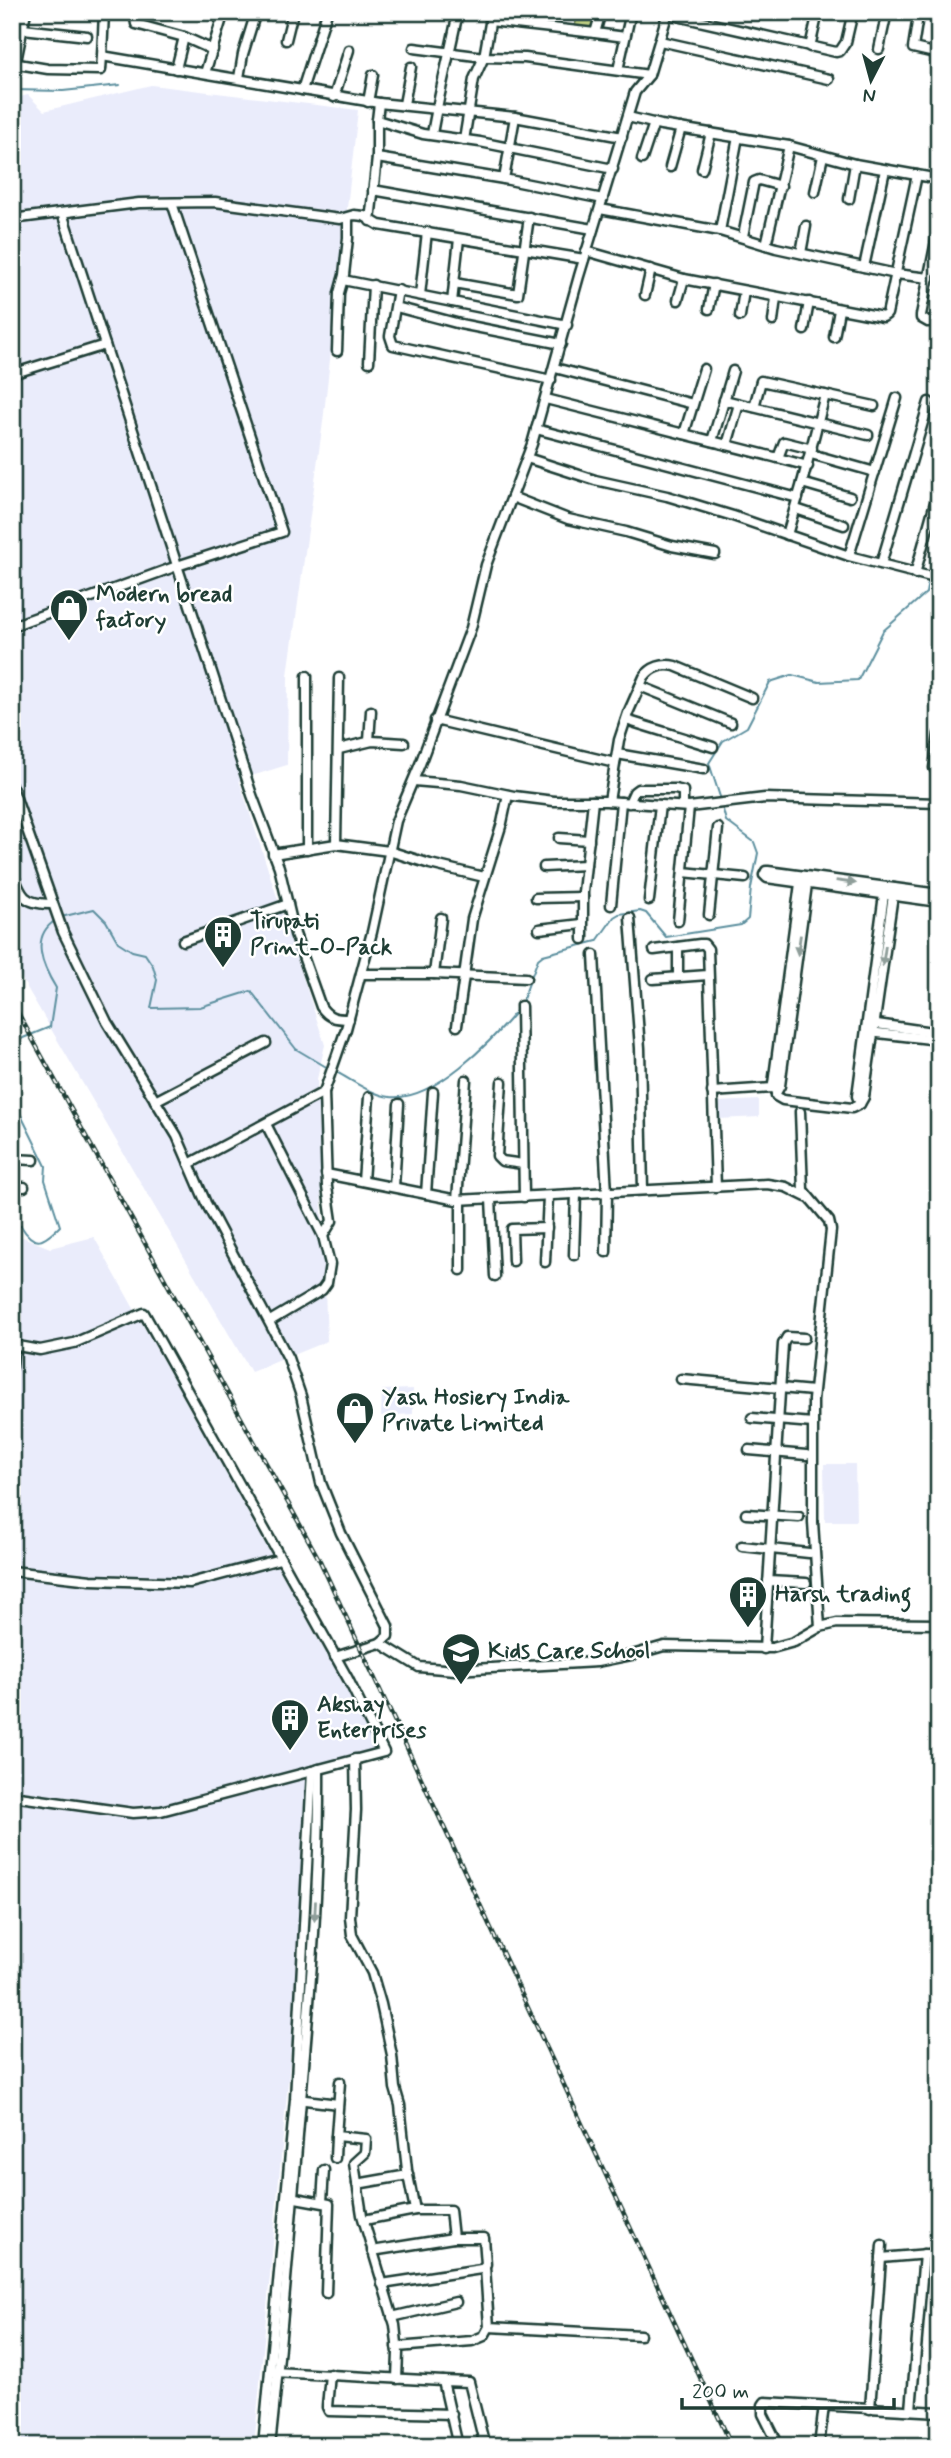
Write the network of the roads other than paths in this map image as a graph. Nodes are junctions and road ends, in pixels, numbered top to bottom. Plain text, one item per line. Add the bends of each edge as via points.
1 (26, 12) edge
2 (104, 12) edge
3 (134, 12) edge
4 (224, 12) edge
5 (256, 12) edge
6 (293, 12) edge
7 (327, 12) edge
8 (458, 12) edge
9 (601, 12) edge
10 (631, 12) edge
11 (794, 12) edge
12 (853, 12) edge
13 (887, 12) edge
14 (904, 12) edge
15 (668, 13) edge
16 (918, 14) edge
17 (818, 15) edge
18 (491, 17) edge
19 (12, 26) edge
20 (23, 29) junction
21 (595, 33) junction
22 (87, 36) dead end
23 (184, 37) junction
24 (625, 37) junction
25 (286, 40) dead end
26 (660, 41) junction
27 (810, 47) junction
28 (414, 48) dead end
29 (879, 49) dead end
30 (213, 50) junction
31 (349, 50) dead end
32 (450, 52) junction
33 (939, 54) edge
34 (102, 56) junction
35 (484, 57) junction
36 (14, 63) edge
37 (411, 67) dead end
38 (176, 69) junction
39 (618, 70) junction
40 (205, 73) junction
41 (373, 75) dead end
42 (649, 75) junction
43 (239, 78) junction
44 (829, 79) dead end
45 (12, 81) edge
46 (302, 90) junction
47 (334, 97) junction
48 (368, 102) junction
49 (379, 103) junction
50 (404, 104) junction
51 (436, 108) junction
52 (469, 112) junction
53 (515, 117) junction
54 (628, 117) junction
55 (377, 120) junction
56 (654, 123) junction
57 (681, 128) junction
58 (432, 134) junction
59 (711, 134) junction
60 (622, 137) junction
61 (738, 137) junction
62 (464, 140) junction
63 (789, 146) junction
64 (508, 148) junction
65 (822, 156) junction
66 (377, 158) junction
67 (642, 159) dead end
68 (855, 164) junction
69 (670, 167) dead end
70 (613, 169) junction
71 (702, 169) dead end
72 (885, 170) junction
73 (917, 175) junction
74 (504, 179) junction
75 (939, 179) edge
76 (781, 186) junction
77 (373, 190) junction
78 (815, 192) dead end
79 (603, 199) junction
80 (849, 200) dead end
81 (172, 203) junction
82 (600, 209) junction
83 (62, 213) junction
84 (529, 218) junction
85 (12, 219) edge
86 (348, 219) junction
87 (370, 220) junction
88 (806, 226) dead end
89 (939, 226) edge
90 (593, 229) junction
91 (720, 230) junction
92 (427, 232) junction
93 (743, 236) junction
94 (459, 239) junction
95 (766, 245) junction
96 (525, 250) junction
97 (801, 253) junction
98 (585, 255) junction
99 (864, 267) junction
100 (651, 269) junction
101 (896, 274) junction
102 (929, 278) junction
103 (684, 279) junction
104 (343, 280) junction
105 (454, 283) junction
106 (714, 284) junction
107 (373, 285) junction
108 (398, 290) junction
109 (744, 291) junction
110 (420, 295) junction
111 (645, 295) dead end
112 (776, 298) junction
113 (678, 300) dead end
114 (452, 302) junction
115 (809, 302) junction
116 (396, 307) junction
117 (709, 309) dead end
118 (839, 310) junction
119 (740, 316) dead end
120 (939, 320) edge
121 (772, 321) dead end
122 (567, 325) junction
123 (804, 330) dead end
124 (834, 337) dead end
125 (561, 344) junction
126 (105, 345) junction
127 (337, 351) dead end
128 (369, 362) dead end
129 (555, 368) junction
130 (704, 369) dead end
131 (733, 371) dead end
132 (12, 374) edge
133 (551, 380) junction
134 (825, 396) junction
135 (897, 398) dead end
136 (546, 399) junction
137 (724, 400) junction
138 (929, 402) dead end
139 (693, 404) junction
140 (739, 404) junction
141 (874, 406) dead end
142 (754, 407) junction
143 (819, 423) junction
144 (537, 429) junction
145 (684, 434) junction
146 (868, 435) dead end
147 (712, 441) junction
148 (727, 445) junction
149 (811, 451) junction
150 (527, 458) junction
151 (778, 458) junction
152 (808, 466) junction
153 (875, 472) junction
154 (802, 482) junction
155 (939, 488) edge
156 (512, 497) junction
157 (850, 497) dead end
158 (798, 498) junction
159 (796, 509) junction
160 (844, 525) dead end
161 (787, 535) junction
162 (715, 554) dead end
163 (849, 556) junction
164 (881, 564) junction
165 (177, 566) junction
166 (919, 575) junction
167 (939, 579) edge
168 (12, 626) edge
169 (307, 676) dead end
170 (340, 678) dead end
171 (640, 686) junction
172 (752, 698) dead end
173 (371, 711) dead end
174 (435, 720) junction
175 (626, 720) junction
176 (731, 723) dead end
177 (939, 734) edge
178 (369, 741) junction
179 (404, 743) dead end
180 (938, 744) edge
181 (713, 747) dead end
182 (339, 749) junction
183 (616, 759) junction
184 (704, 769) dead end
185 (939, 774) edge
186 (414, 781) junction
187 (12, 787) edge
188 (508, 795) junction
189 (593, 801) junction
190 (609, 801) junction
191 (625, 803) junction
192 (939, 803) edge
193 (660, 805) junction
194 (686, 806) junction
195 (718, 828) dead end
196 (559, 838) dead end
197 (589, 840) junction
198 (336, 844) junction
199 (307, 849) junction
200 (389, 851) junction
201 (273, 854) junction
202 (586, 865) junction
203 (544, 867) dead end
204 (12, 871) edge
205 (683, 872) junction
206 (713, 875) junction
207 (484, 877) junction
208 (745, 878) dead end
209 (889, 891) junction
210 (939, 894) edge
211 (583, 897) junction
212 (536, 898) dead end
213 (649, 900) dead end
214 (939, 902) edge
215 (51, 904) junction
216 (288, 904) junction
217 (611, 905) dead end
218 (709, 915) dead end
219 (441, 918) dead end
220 (629, 918) dead end
221 (678, 921) dead end
222 (582, 925) junction
223 (539, 929) dead end
224 (583, 939) dead end
225 (183, 941) dead end
226 (678, 947) junction
227 (654, 950) dead end
228 (594, 955) dead end
229 (361, 974) junction
230 (434, 974) junction
231 (465, 975) junction
232 (708, 975) junction
233 (678, 977) junction
234 (526, 978) dead end
235 (653, 979) dead end
236 (521, 1006) dead end
237 (349, 1019) junction
238 (457, 1026) dead end
239 (870, 1028) junction
240 (939, 1033) edge
241 (939, 1040) edge
242 (266, 1044) dead end
243 (466, 1080) dead end
244 (502, 1082) dead end
245 (774, 1090) junction
246 (324, 1092) junction
247 (433, 1092) dead end
248 (712, 1092) junction
249 (369, 1097) dead end
250 (155, 1101) junction
251 (399, 1104) dead end
252 (800, 1112) dead end
253 (266, 1124) junction
254 (12, 1159) edge
255 (34, 1160) dead end
256 (189, 1164) junction
257 (523, 1164) junction
258 (326, 1174) junction
259 (363, 1181) junction
260 (12, 1187) edge
261 (24, 1187) dead end
262 (716, 1187) junction
263 (394, 1188) junction
264 (643, 1191) junction
265 (607, 1192) junction
266 (426, 1194) junction
267 (576, 1194) junction
268 (548, 1196) junction
269 (524, 1197) junction
270 (806, 1197) junction
271 (491, 1199) junction
272 (459, 1200) junction
273 (547, 1228) junction
274 (323, 1236) junction
275 (606, 1252) dead end
276 (573, 1255) dead end
277 (513, 1261) dead end
278 (545, 1262) dead end
279 (461, 1270) dead end
280 (495, 1276) dead end
281 (270, 1321) junction
282 (804, 1338) dead end
283 (13, 1345) edge
284 (12, 1367) edge
285 (681, 1379) dead end
286 (781, 1388) junction
287 (813, 1391) junction
288 (752, 1418) dead end
289 (778, 1420) junction
290 (813, 1423) junction
291 (749, 1450) dead end
292 (776, 1452) junction
293 (806, 1455) dead end
294 (746, 1514) dead end
295 (772, 1516) junction
296 (799, 1517) dead end
297 (742, 1546) dead end
298 (770, 1549) junction
299 (809, 1553) dead end
300 (280, 1559) junction
301 (12, 1570) edge
302 (768, 1581) junction
303 (806, 1583) dead end
304 (939, 1624) edge
305 (820, 1628) junction
306 (380, 1643) junction
307 (764, 1648) junction
308 (335, 1657) junction
309 (355, 1759) junction
310 (315, 1770) junction
311 (12, 1796) edge
312 (340, 2082) dead end
313 (298, 2099) junction
314 (338, 2104) junction
315 (336, 2136) junction
316 (335, 2158) dead end
317 (324, 2170) dead end
318 (408, 2175) junction
319 (357, 2184) junction
320 (289, 2196) junction
321 (322, 2202) junction
322 (415, 2210) junction
323 (364, 2220) junction
324 (453, 2238) junction
325 (882, 2245) dead end
326 (372, 2251) junction
327 (939, 2253) edge
328 (924, 2254) junction
329 (881, 2258) junction
330 (485, 2267) junction
331 (382, 2284) junction
332 (326, 2293) dead end
333 (456, 2302) dead end
334 (392, 2317) junction
335 (488, 2327) junction
336 (640, 2335) dead end
337 (397, 2347) junction
338 (274, 2372) junction
339 (330, 2374) junction
340 (397, 2379) junction
341 (443, 2381) junction
342 (824, 2406) junction
343 (870, 2409) junction
344 (911, 2410) junction
345 (939, 2412) edge
346 (452, 2414) junction
347 (263, 2446) edge
348 (270, 2446) edge
349 (458, 2446) edge
350 (485, 2446) edge
351 (779, 2446) edge
352 (819, 2446) edge

1 - 20 street
2 - 34 street
3 - 23 street via 135,24
4 - 30 street
5 - 43 street
6 - 25 street
7 - 46 street
8 - 32 street
9 - 21 street
10 - 24 street
11 - 17 street
12 - 27 street via 840,51
13 - 29 street
14 - 16 street
15 - 26 street
15 - 27 street
16 - 33 street via 913,48
17 - 27 street
18 - 21 street
18 - 35 street
19 - 20 street
20 - 22 street
20 - 36 street
21 - 24 street
23 - 30 street
23 - 38 street
24 - 39 street
26 - 42 street
26 - 44 street
28 - 32 street
30 - 40 street
31 - 47 street
32 - 35 street
32 - 51 street
34 - 36 street via 101,74
34 - 38 street
35 - 39 street
35 - 52 street via 474,79
36 - 45 street
37 - 50 street
38 - 40 street
39 - 42 street
40 - 43 street
41 - 48 street
42 - 54 street via 635,92
43 - 46 street
46 - 47 street
47 - 48 street
48 - 49 street
49 - 50 street
49 - 55 street
50 - 51 street
51 - 52 street
51 - 58 street
52 - 53 street
52 - 62 street
53 - 60 street
53 - 64 street
54 - 56 street
54 - 60 street
55 - 58 street
55 - 66 street
56 - 57 street
56 - 67 street
57 - 59 street
57 - 69 street
58 - 62 street
59 - 61 street
59 - 71 street
60 - 70 street
61 - 63 street
61 - 91 street
62 - 64 street
63 - 65 street
63 - 76 street
64 - 70 street
64 - 74 street
65 - 68 street
65 - 78 street
66 - 74 street
66 - 77 street
68 - 72 street
68 - 80 street
70 - 79 street
72 - 73 street
72 - 99 street
73 - 75 street
73 - 101 street
74 - 79 street
76 - 93 street via 754,182
76 - 95 street
77 - 84 street
77 - 87 street
79 - 82 street
81 - 83 street
81 - 86 street via 215,202
81 - 165 street via 282,531
82 - 90 street
82 - 91 street
83 - 85 street
83 - 126 street
84 - 90 street
84 - 96 street
86 - 87 street via 357,215
86 - 104 street
87 - 92 street
88 - 97 street
89 - 102 street
90 - 98 street
91 - 93 street
92 - 94 street
92 - 110 street
93 - 95 street
94 - 96 street
94 - 105 street
95 - 97 street
96 - 98 street
96 - 105 street via 518,294
97 - 99 street
98 - 100 street
98 - 122 street
99 - 101 street
100 - 103 street
100 - 111 street
101 - 102 street
101 - 118 street via 886,316
102 - 120 street via 921,318
103 - 106 street
103 - 113 street
104 - 107 street
104 - 127 street
105 - 114 street
106 - 109 street
106 - 117 street
107 - 108 street
107 - 128 street
108 - 110 street
108 - 116 street
109 - 112 street
109 - 119 street
110 - 114 street
112 - 115 street
112 - 121 street
114 - 122 street
115 - 118 street
115 - 123 street
116 - 125 street
116 - 133 street via 390,336 393,345
118 - 124 street
122 - 125 street
125 - 129 street
126 - 132 street
126 - 165 street
129 - 133 street
129 - 139 street
130 - 139 street
131 - 137 street
133 - 136 street
134 - 141 street
134 - 142 street via 761,381
134 - 143 street
135 - 153 street
136 - 144 street
136 - 145 street
137 - 140 street
137 - 147 street
138 - 164 street
139 - 145 street
140 - 142 street
140 - 148 street
142 - 143 street
143 - 146 street
143 - 149 street
144 - 150 street
144 - 158 street
145 - 147 street
147 - 148 street
148 - 151 street
149 - 151 street via 784,443
149 - 152 street
149 - 153 street
150 - 156 street
150 - 161 street
151 - 152 street
152 - 154 street
153 - 163 street
154 - 157 street
154 - 158 street
155 - 166 street
156 - 162 street via 568,519
156 - 174 street via 485,565 471,628
158 - 159 street
159 - 160 street
159 - 161 street
161 - 163 street
163 - 164 street
164 - 166 street
165 - 168 street
165 - 201 street
166 - 167 street
169 - 199 street
170 - 182 street
171 - 172 street via 650,671 670,664
171 - 175 street
171 - 176 street
173 - 178 street
174 - 183 street
174 - 186 street
175 - 181 street
175 - 183 street
177 - 180 street
178 - 179 street
178 - 182 street
180 - 185 street via 934,768
182 - 198 street
183 - 184 street
183 - 190 street
186 - 188 street
186 - 200 street
187 - 215 street
188 - 189 street
188 - 207 street
189 - 190 street
189 - 197 street
190 - 191 street
191 - 193 street
191 - 194 street via 638,789 675,789 683,791
191 - 217 street
192 - 194 street via 765,798
193 - 194 street
193 - 213 street
194 - 205 street
195 - 206 street
196 - 197 street
197 - 202 street
198 - 199 street
198 - 200 street
199 - 201 street
200 - 207 street
200 - 229 street
201 - 216 street
202 - 203 street
202 - 211 street
204 - 215 street via 26,900
205 - 206 street
205 - 221 street
206 - 208 street
206 - 218 street
207 - 231 street via 472,919
209 - 210 street
209 - 214 street
209 - 239 street
209 - 245 street via 804,880 780,1086
211 - 212 street
211 - 222 street
215 - 250 street via 107,1022
216 - 225 street
216 - 237 street via 321,1007 334,1019
219 - 230 street
220 - 264 street via 640,1048
222 - 223 street
222 - 224 street
226 - 227 street
226 - 232 street via 707,946
226 - 233 street
228 - 265 street
229 - 230 street
229 - 237 street
230 - 231 street
231 - 234 street
231 - 238 street
232 - 233 street
232 - 248 street
233 - 235 street
236 - 257 street
237 - 246 street
239 - 240 street
239 - 241 street
239 - 245 street via 860,1104 852,1108 783,1100
242 - 250 street
243 - 272 street
244 - 257 street via 498,1156 502,1161
245 - 248 street
246 - 253 street
246 - 258 street
247 - 266 street
248 - 262 street
249 - 259 street
250 - 256 street
251 - 263 street
252 - 270 street via 801,1181
253 - 256 street
253 - 274 street
254 - 255 street
256 - 281 street
257 - 269 street
258 - 259 street
258 - 274 street via 332,1221
259 - 263 street
260 - 261 street
262 - 264 street
262 - 270 street via 767,1184
263 - 266 street
264 - 265 street
265 - 267 street
265 - 275 street
266 - 272 street
267 - 268 street
267 - 276 street
268 - 269 street
268 - 273 street
269 - 271 street
270 - 287 street via 829,1221 831,1230
271 - 272 street
271 - 280 street
272 - 279 street
273 - 277 street via 512,1229
273 - 278 street
274 - 281 street via 330,1264 327,1283
281 - 306 street via 301,1396 321,1483 388,1626 388,1636
282 - 286 street via 785,1339
283 - 284 street
283 - 300 street via 40,1350 74,1343 144,1313
285 - 286 street
286 - 287 street
286 - 289 street
287 - 290 street
288 - 289 street
289 - 290 street
289 - 292 street
290 - 305 street
291 - 292 street
292 - 293 street
292 - 295 street
294 - 295 street
295 - 296 street
295 - 298 street
297 - 298 street
298 - 299 street
298 - 302 street
300 - 301 street via 190,1583 91,1580
300 - 308 street
302 - 303 street
302 - 307 street
304 - 305 street via 837,1623
305 - 307 street via 779,1647
306 - 307 street via 429,1670 597,1662 664,1646
306 - 308 street
308 - 309 street via 384,1752
309 - 310 street
309 - 318 street via 352,1935 372,1973 381,2004
310 - 311 street via 161,1811 133,1813
310 - 313 street
312 - 314 street
313 - 314 street
313 - 320 street
314 - 315 street
315 - 316 street
315 - 319 street via 366,2138 365,2153 354,2163
317 - 321 street
318 - 319 street
318 - 322 street
319 - 323 street
320 - 321 street
320 - 338 street
321 - 332 street via 329,2204
322 - 323 street
322 - 324 street via 450,2210
323 - 326 street
324 - 326 street
324 - 330 street via 484,2238
325 - 329 street
326 - 331 street
327 - 328 street
328 - 329 street
328 - 344 street
329 - 343 street
330 - 331 street
330 - 335 street
331 - 334 street
333 - 334 street
334 - 337 street
335 - 336 street
335 - 337 street via 484,2336 472,2341
337 - 340 street
338 - 339 street
338 - 347 street
338 - 348 street
339 - 340 street
339 - 346 street via 329,2411
340 - 341 street
341 - 346 street
341 - 350 street via 469,2382
342 - 343 street
342 - 351 street via 765,2402 763,2414
342 - 352 street
343 - 344 street
344 - 345 street
346 - 349 street

